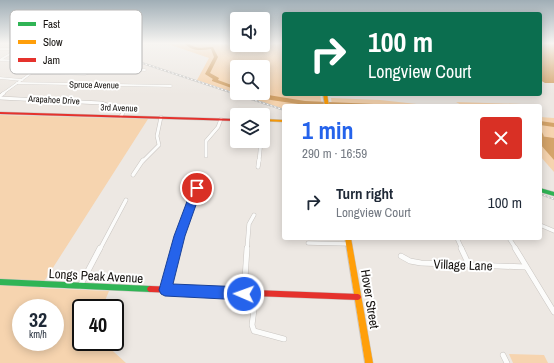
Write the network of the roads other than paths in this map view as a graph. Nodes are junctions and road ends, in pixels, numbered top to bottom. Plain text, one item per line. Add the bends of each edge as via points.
1 (0, 60) edge
2 (10, 61) edge
3 (30, 74) edge
4 (0, 78) edge
5 (22, 80) junction
6 (17, 83) junction
7 (171, 86) dead end
8 (0, 91) edge
9 (6, 91) junction
10 (0, 97) edge
11 (0, 113) edge
12 (121, 116) junction
13 (161, 118) junction
14 (220, 119) junction
15 (230, 120) edge
16 (270, 120) edge
17 (282, 121) edge
18 (260, 148) edge
19 (206, 156) dead end
20 (258, 167) dead end
21 (133, 175) dead end
22 (200, 178) dead end
23 (542, 191) edge
24 (554, 194) edge
25 (126, 200) dead end
26 (254, 215) dead end
27 (542, 226) edge
28 (554, 231) edge
29 (349, 240) edge
30 (458, 240) edge
31 (509, 240) edge
32 (308, 243) dead end
33 (350, 244) junction
34 (401, 256) dead end
35 (470, 265) junction
36 (526, 267) junction
37 (0, 282) edge
38 (80, 286) junction
39 (165, 290) junction
40 (244, 294) junction
41 (256, 294) junction
42 (358, 297) junction
43 (554, 312) edge
44 (284, 339) dead end
45 (503, 355) dead end
46 (369, 363) edge
47 (507, 363) edge

1 - 2 street
3 - 5 street
4 - 5 street
5 - 6 street
6 - 7 street, Spruce Avenue
6 - 9 street
8 - 9 street
9 - 10 street
10 - 12 street, Arapahoe Drive via 101,103 122,110
11 - 12 street, 3rd Avenue
12 - 13 street, 3rd Avenue
13 - 14 street, 3rd Avenue
13 - 21 street via 157,136 159,144 138,165
14 - 15 street, 3rd Avenue
14 - 19 street via 218,127 206,141
16 - 17 street
18 - 20 street
22 - 39 street
23 - 24 street
25 - 38 street
26 - 40 street via 249,224
27 - 28 street
29 - 33 street, Hover Street
30 - 35 street
31 - 36 street
32 - 33 street
33 - 42 street, Hover Street
34 - 35 street, Village Lane via 421,263
35 - 36 street, Village Lane
36 - 43 street
37 - 38 street, Longs Peak Avenue
38 - 39 street, Longs Peak Avenue
39 - 40 street, Longs Peak Avenue
40 - 41 street, Longs Peak Avenue
41 - 42 street, Longs Peak Avenue
41 - 44 street via 252,325 254,331
42 - 46 street, Hover Street
45 - 47 street

